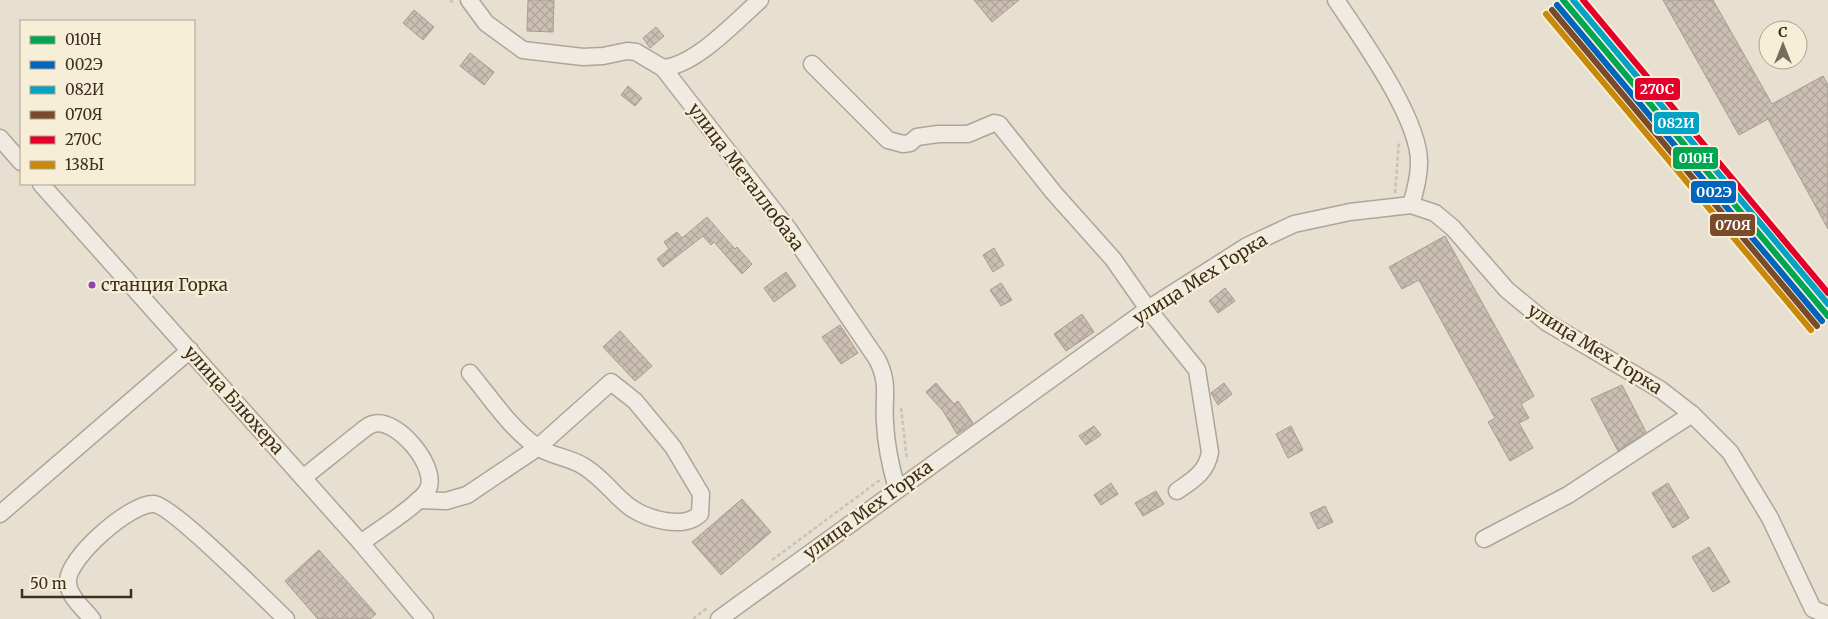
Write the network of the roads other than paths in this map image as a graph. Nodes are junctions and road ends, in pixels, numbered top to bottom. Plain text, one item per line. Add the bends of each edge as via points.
1 (760, 0) edge
2 (1336, 0) edge
3 (463, 3) edge
4 (812, 64) dead end
5 (662, 68) junction
6 (0, 138) edge
7 (20, 161) edge
8 (42, 185) edge
9 (1412, 201) junction
10 (1148, 309) junction
11 (190, 350) junction
12 (470, 373) dead end
13 (1692, 414) junction
14 (537, 448) junction
15 (303, 478) junction
16 (887, 479) junction
17 (1177, 491) dead end
18 (418, 500) junction
19 (0, 514) edge
20 (1484, 539) dead end
21 (361, 542) junction
22 (713, 613) edge
23 (1818, 614) edge
24 (92, 619) edge
25 (286, 619) edge
26 (425, 619) edge

1 - 5 street via 697,54 673,67
2 - 9 street via 1392,87 1409,122 1419,163
3 - 5 street, улица Металлобаза via 523,50 583,57 636,52
4 - 10 street via 888,140 896,143 910,143 917,137 938,134 968,134 999,124 1113,260
5 - 16 street, улица Металлобаза via 789,230 877,359 885,375
6 - 7 street
8 - 11 street, улица Блюхера
9 - 10 street, улица Мех Горка via 1294,224 1247,246
9 - 13 street, улица Мех Горка via 1435,213 1453,228 1507,290 1546,322 1661,390
10 - 16 street, улица Мех Горка
10 - 17 street via 1197,370 1205,413 1209,462 1202,474
11 - 15 street, улица Блюхера
11 - 19 street
12 - 14 street
13 - 20 street via 1568,495
13 - 23 street, улица Мех Горка via 1730,452 1770,518
14 - 14 street via 585,467 634,512 673,522 692,521 700,514 701,494 673,447 635,401 611,382
14 - 18 street via 467,495 446,501
15 - 18 street via 372,424 388,424 408,441 429,469 431,480
15 - 21 street, улица Блюхера
16 - 22 street, улица Мех Горка
18 - 21 street
21 - 26 street, улица Блюхера
24 - 25 street via 68,591 67,579 71,568 78,557 122,517 154,504 164,507 206,542

